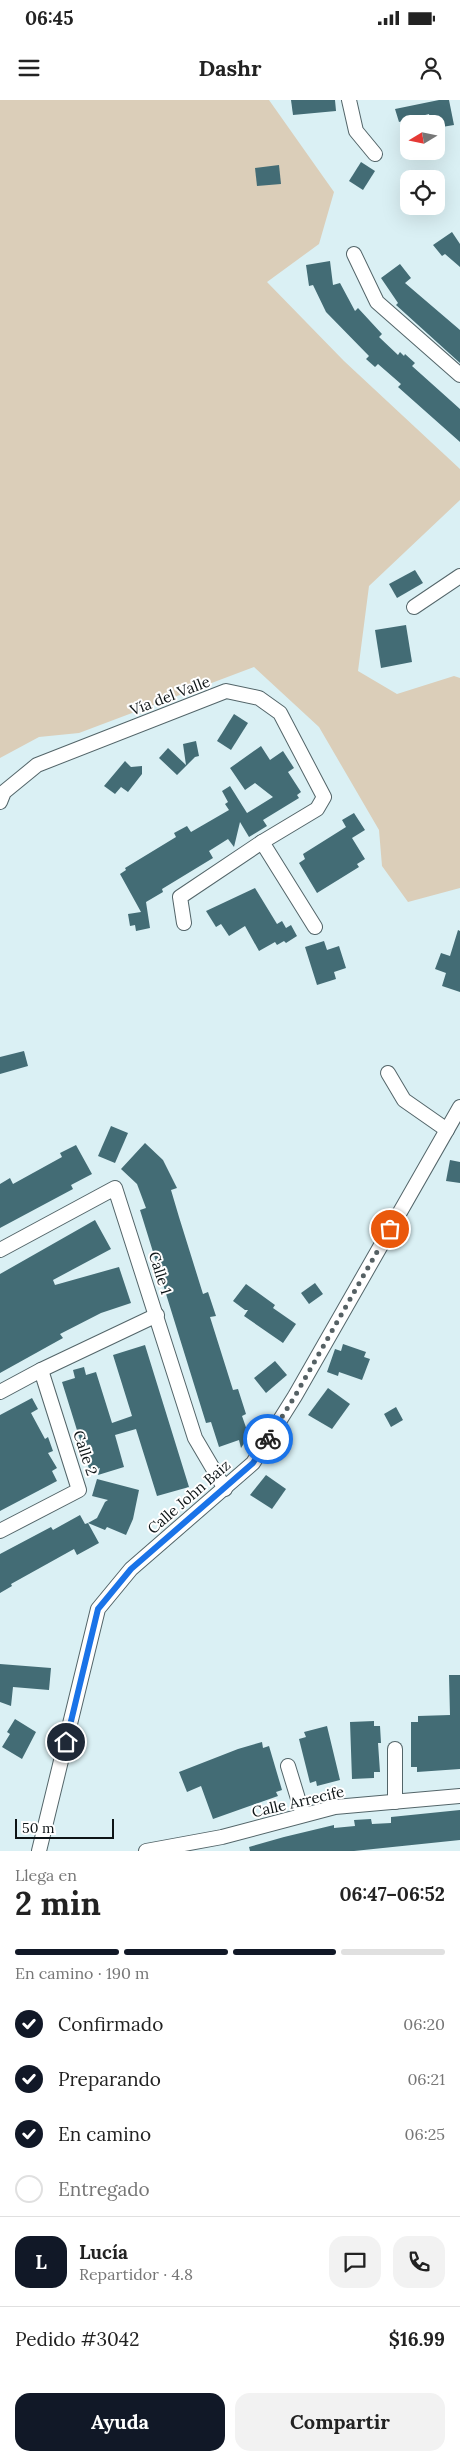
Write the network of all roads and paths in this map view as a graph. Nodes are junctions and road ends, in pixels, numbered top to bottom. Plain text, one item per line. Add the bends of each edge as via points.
1 (349, 100) edge
2 (375, 154) dead end
3 (354, 254) dead end
4 (460, 375) edge
5 (460, 576) edge
6 (414, 607) dead end
7 (0, 802) edge
8 (262, 842) junction
9 (184, 923) dead end
10 (315, 927) dead end
11 (388, 1073) dead end
12 (460, 1107) edge
13 (447, 1130) junction
14 (0, 1250) edge
15 (157, 1314) junction
16 (41, 1370) junction
17 (0, 1392) edge
18 (225, 1489) junction
19 (0, 1531) edge
20 (395, 1749) dead end
21 (288, 1766) dead end
22 (460, 1796) edge
23 (395, 1802) junction
24 (302, 1816) junction
25 (39, 1851) edge
26 (146, 1851) edge

1 - 2 street via 356,131
3 - 4 street via 377,302
5 - 6 street
7 - 8 street, Vía del Valle via 4,792 36,766 226,691 259,698 280,713 324,797 317,809
8 - 9 street, Vía del Valle via 180,897
8 - 10 street
11 - 13 street via 404,1100
12 - 13 street, Calle John Baiz
13 - 18 street, Calle John Baiz via 295,1396 253,1463
14 - 15 street, Calle 1 via 115,1188
15 - 16 street
15 - 18 street, Calle 1 via 195,1438
16 - 17 street
16 - 19 street, Calle 2 via 79,1490
18 - 25 street, Calle John Baiz via 131,1569 98,1609
20 - 23 street
21 - 24 street
22 - 23 street, Calle Arrecife
23 - 24 street, Calle Arrecife via 335,1806
24 - 26 street, Calle Arrecife via 222,1837

